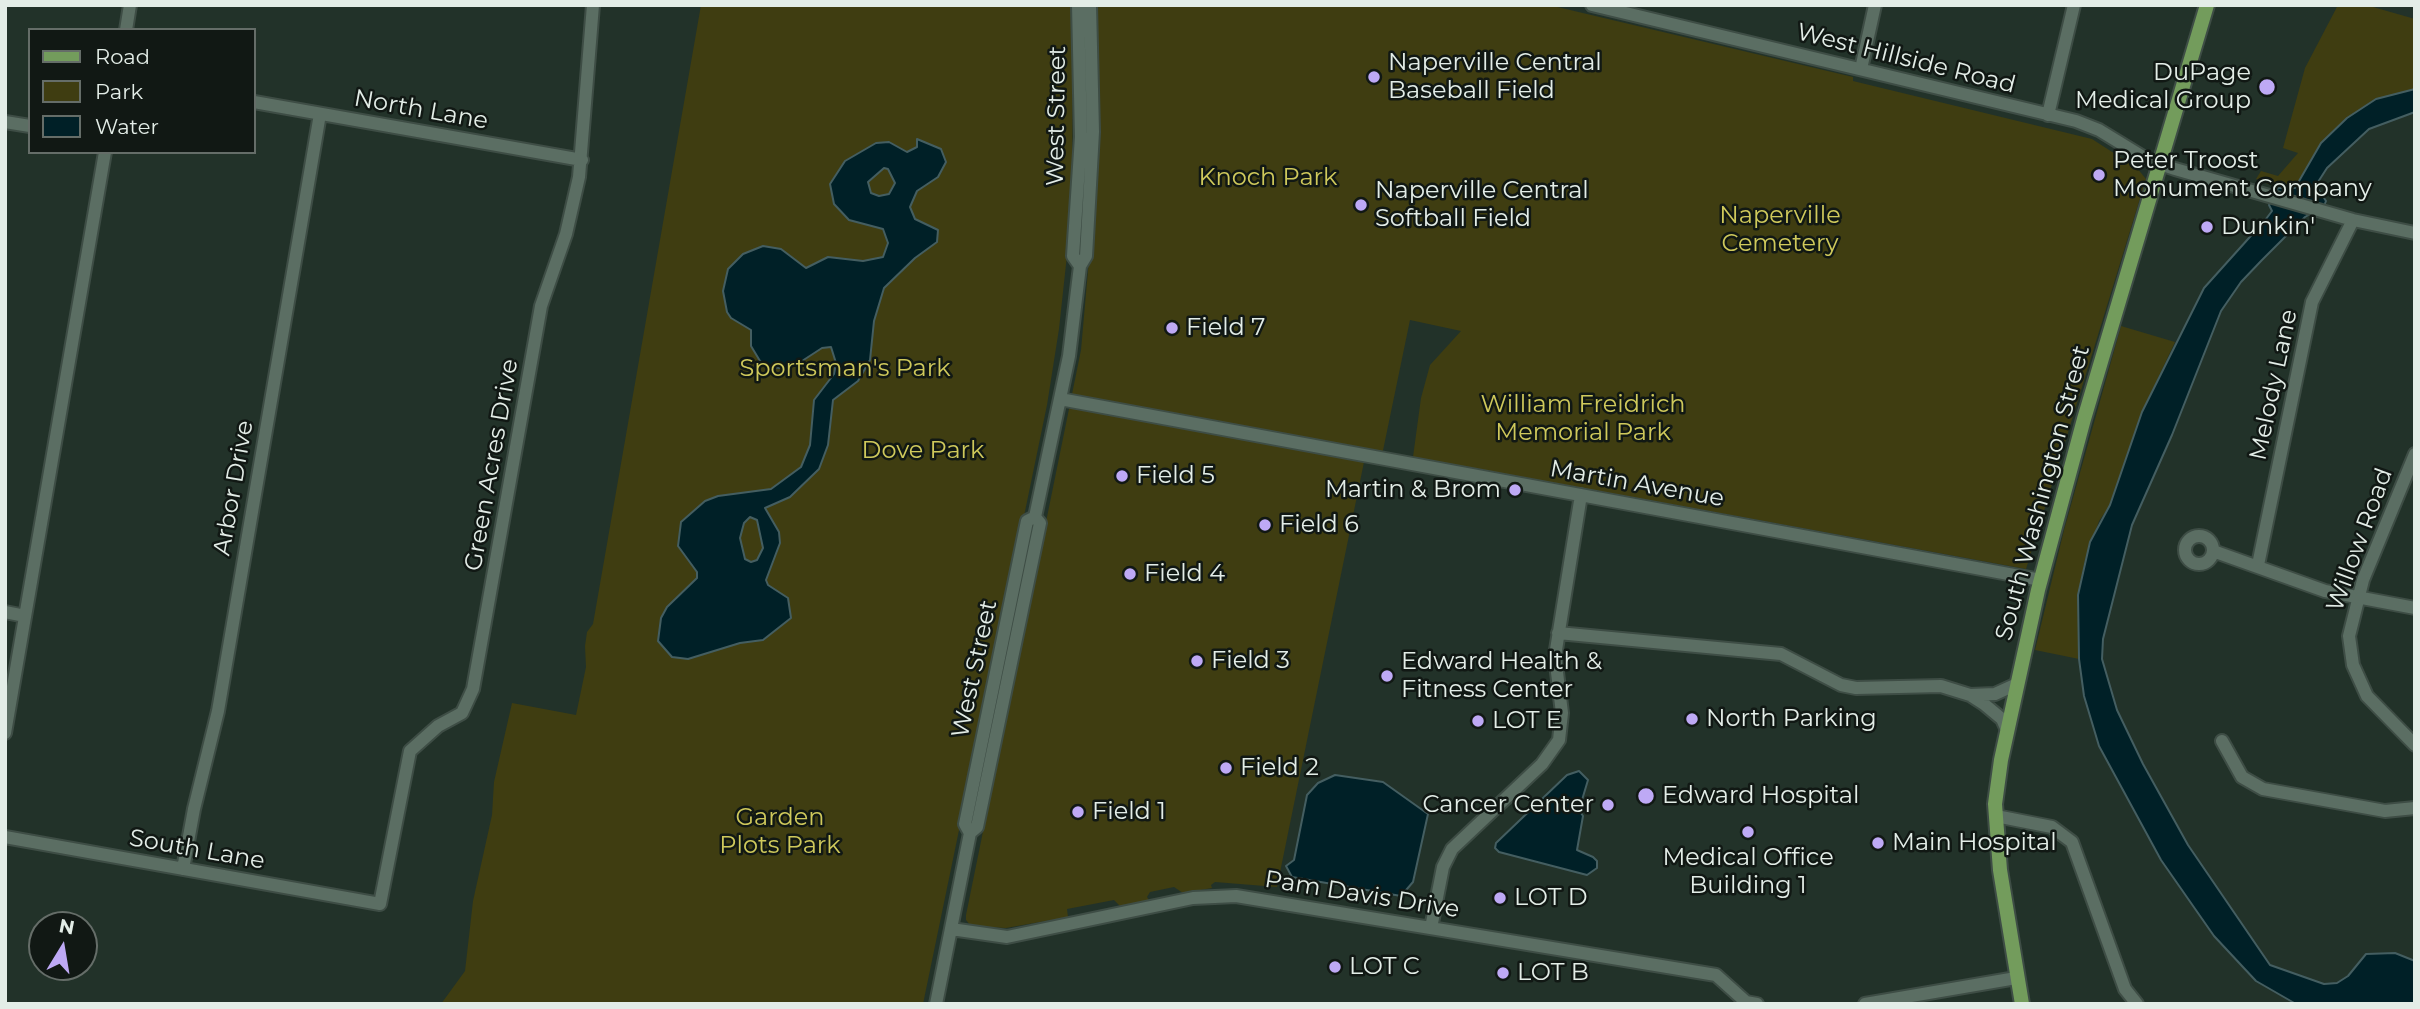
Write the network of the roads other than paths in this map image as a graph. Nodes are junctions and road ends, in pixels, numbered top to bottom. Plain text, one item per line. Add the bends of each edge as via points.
1 (130, 5) edge
2 (593, 5) edge
3 (1078, 5) edge
4 (1090, 5) edge
5 (1592, 5) edge
6 (1875, 5) edge
7 (2074, 5) edge
8 (2207, 5) edge
9 (126, 28) edge
10 (1861, 69) junction
11 (256, 102) edge
12 (320, 114) junction
13 (2048, 115) junction
14 (5, 122) edge
15 (28, 127) edge
16 (105, 154) edge
17 (582, 160) junction
18 (2161, 164) junction
19 (2353, 220) junction
20 (2415, 233) edge
21 (1080, 266) junction
22 (1060, 399) junction
23 (2415, 454) edge
24 (1581, 495) junction
25 (2213, 551) dead end
26 (2258, 565) junction
27 (2041, 580) junction
28 (2357, 598) junction
29 (2415, 608) edge
30 (5, 612) edge
31 (25, 616) junction
32 (1558, 633) junction
33 (2017, 684) junction
34 (1970, 695) junction
35 (2007, 730) junction
36 (5, 733) edge
37 (2222, 741) dead end
38 (2415, 745) edge
39 (2415, 808) edge
40 (1996, 816) junction
41 (5, 837) edge
42 (183, 869) junction
43 (380, 904) joint
44 (1431, 928) junction
45 (951, 929) junction
46 (2016, 978) junction
47 (936, 1004) edge
48 (1757, 1004) edge
49 (1865, 1004) edge
50 (2022, 1004) edge
51 (2137, 1004) edge

1 - 9 street
2 - 17 street, Green Acres Drive
3 - 21 street, West Street via 1080,137 1073,256
4 - 21 street, West Street via 1092,168 1086,256
5 - 10 street, West Hillside Road
6 - 10 street
7 - 13 street
8 - 18 main road, South Washington Street
10 - 13 street, West Hillside Road
11 - 12 street, North Lane
12 - 17 street, North Lane
12 - 42 street, Arbor Drive via 218,712
13 - 18 street, West Hillside Road via 2099,130
14 - 15 street
16 - 31 street
17 - 43 street, Green Acres Drive via 568,226 541,306 473,689 462,713 410,751
18 - 19 street, West Hillside Road
18 - 27 main road, South Washington Street
19 - 20 street, West Hillside Road
19 - 26 street, Melody Lane via 2312,302
21 - 22 street, West Street
22 - 24 street, Martin Avenue
22 - 45 street, West Street via 1035,517 1040,523 977,827 970,833
23 - 28 street, Willow Road
24 - 27 street, Martin Avenue
24 - 32 street
25 - 26 street
26 - 28 street via 2312,587
27 - 33 main road, South Washington Street
28 - 29 street
28 - 38 street, Willow Road via 2349,636 2359,681 2375,705
30 - 31 street
31 - 36 street
32 - 34 street via 1770,653 1792,657 1841,685 1929,684
32 - 44 street via 1554,670 1562,713 1559,740 1542,764 1452,849 1443,867
33 - 34 street via 1995,694
33 - 35 main road, South Washington Street
34 - 35 street via 1995,711
35 - 40 main road, South Washington Street
37 - 39 street via 2242,776 2263,789 2385,811
40 - 46 main road, South Washington Street
40 - 51 street via 2052,827 2071,842 2125,989
41 - 42 street, South Lane
42 - 43 street, South Lane
44 - 45 street, Pam Davis Drive via 1236,897 1194,898 1007,936
44 - 48 street, Pam Davis Drive via 1716,975 1746,1002
45 - 47 street, West Street
46 - 49 street
46 - 50 main road, South Washington Street

